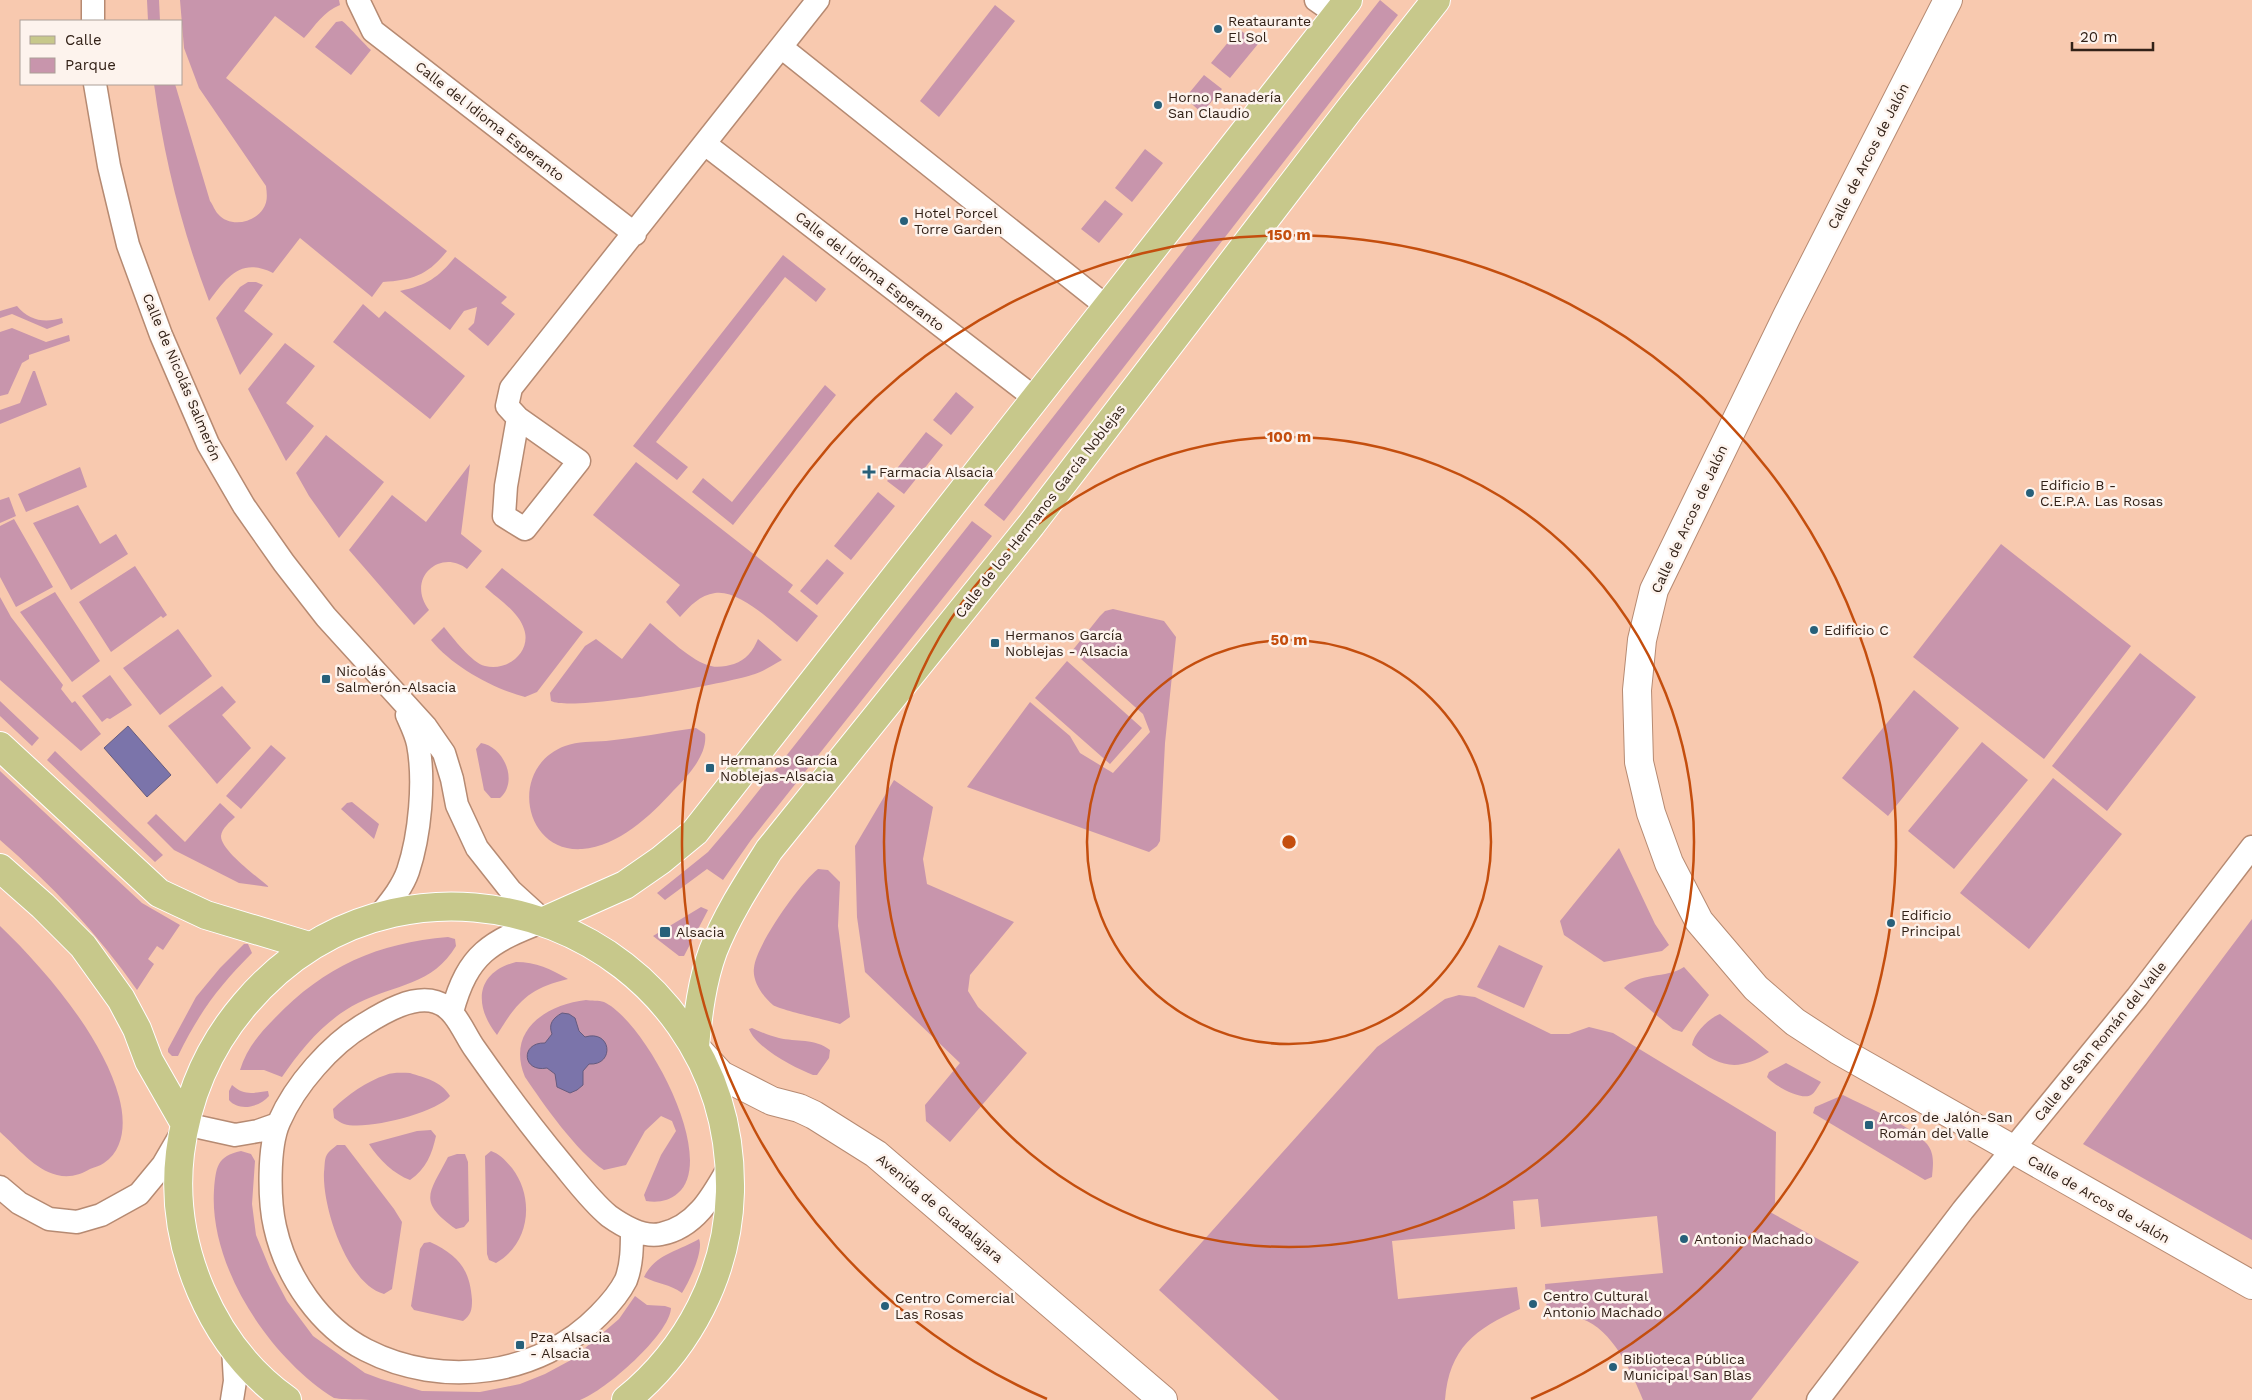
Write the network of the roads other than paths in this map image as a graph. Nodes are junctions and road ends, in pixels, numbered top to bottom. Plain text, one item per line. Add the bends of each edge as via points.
1 (93, 0) edge
2 (358, 0) edge
3 (818, 0) edge
4 (1436, 0) edge
5 (1948, 0) edge
6 (1333, 5) edge
7 (93, 20) edge
8 (781, 47) junction
9 (95, 85) edge
10 (705, 144) junction
11 (634, 234) junction
12 (1106, 306) junction
13 (1036, 398) junction
14 (518, 418) junction
15 (403, 704) junction
16 (0, 746) edge
17 (2252, 847) edge
18 (0, 868) edge
19 (379, 916) junction
20 (544, 921) junction
21 (309, 946) junction
22 (452, 1012) junction
23 (696, 1047) junction
24 (278, 1124) junction
25 (184, 1127) junction
26 (2011, 1148) junction
27 (730, 1165) junction
28 (0, 1187) edge
29 (632, 1230) junction
30 (2252, 1285) edge
31 (233, 1347) junction
32 (232, 1400) edge
33 (287, 1400) edge
34 (626, 1400) edge
35 (1163, 1400) edge
36 (1818, 1400) edge

1 - 7 street
2 - 11 street, Calle del Idioma Esperanto via 374,31
3 - 8 street
4 - 23 main road, Calle de los Hermanos García Noblejas via 1031,525 770,850 736,901 713,952 699,1012
5 - 26 street, Calle de Arcos de Jalón via 1787,316 1654,590 1642,640 1638,690 1639,762 1651,813 1669,863 1699,921 1756,988 1795,1022 1838,1050
6 - 12 main road
8 - 10 street
8 - 12 street
9 - 15 street, Calle de Nicolás Salmerón via 108,166 128,245 161,335 208,444 244,506 284,563 326,617
10 - 11 street
10 - 13 street, Calle del Idioma Esperanto
11 - 14 street via 511,388 508,406
12 - 13 main road
13 - 20 main road via 695,832 625,885
14 - 14 street via 579,461 524,529 504,516
15 - 19 street, Calle de Nicolás Salmerón via 418,743 419,817 408,872 398,892
15 - 20 street, Calle de Nicolás Salmerón via 426,727 444,753 457,805 477,848 511,891
16 - 21 main road via 159,893 206,915
17 - 26 street, Calle de San Román del Valle via 2137,997
18 - 25 main road via 83,946 137,1029 149,1061
19 - 20 main road via 434,907 490,908
19 - 21 main road
20 - 22 street via 517,932 480,954 458,990
20 - 23 main road via 613,956 646,983
21 - 25 main road via 262,985 230,1022 196,1086
22 - 24 street via 437,1002 402,1005 351,1032 305,1077
22 - 29 street via 521,1115 608,1215
23 - 27 main road via 714,1087
23 - 35 street, Avenida de Guadalajara via 721,1075 772,1101 814,1115 876,1154
24 - 25 street via 236,1134
24 - 29 street via 270,1184 280,1248 302,1291 339,1333 366,1350 393,1361 461,1373 497,1370 557,1348 585,1329 608,1306 626,1280 632,1255
25 - 28 street via 163,1165 139,1194 101,1215 77,1222 49,1218 19,1203
25 - 31 main road via 180,1211 190,1262 215,1321
26 - 30 street, Calle de Arcos de Jalón
26 - 36 street, Calle de San Román del Valle
27 - 29 street via 708,1202 690,1221 660,1235
27 - 34 main road via 729,1216 718,1265 700,1312 675,1350 645,1385
31 - 32 street via 235,1381
31 - 33 main road via 269,1387

